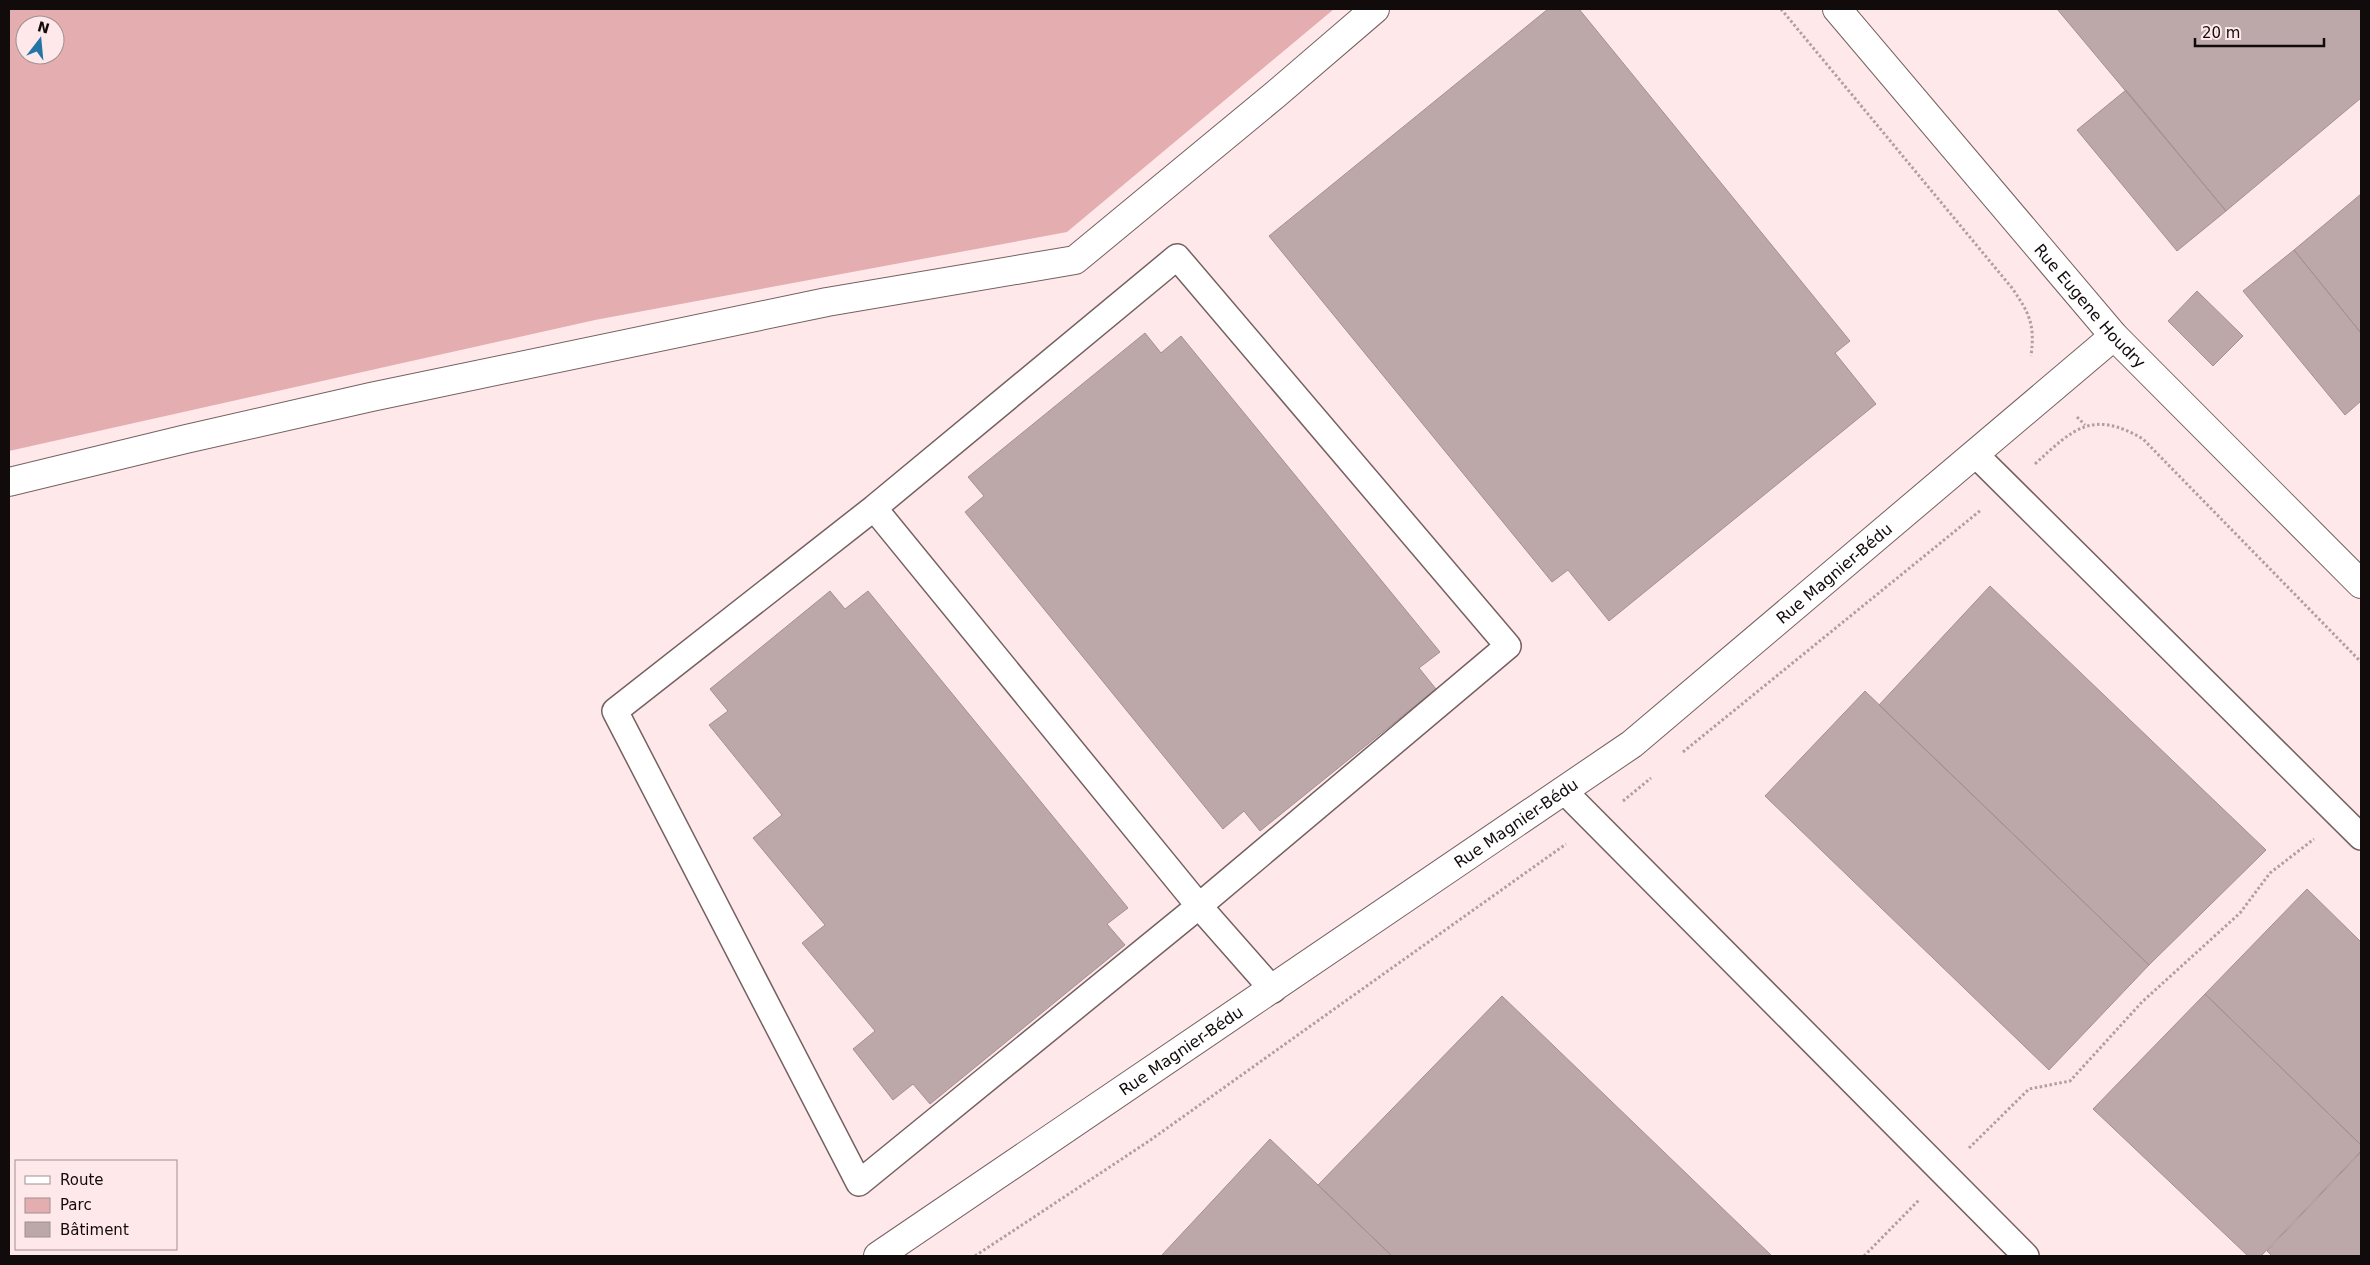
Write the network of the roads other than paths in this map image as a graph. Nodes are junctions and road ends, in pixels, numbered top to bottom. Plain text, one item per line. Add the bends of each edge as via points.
1 (1375, 9) edge
2 (1837, 9) edge
3 (2114, 336) junction
4 (1976, 454) junction
5 (9, 482) edge
6 (874, 508) junction
7 (2361, 584) edge
8 (1564, 792) junction
9 (2361, 837) edge
10 (1199, 906) junction
11 (1273, 990) junction
12 (878, 1256) edge
13 (2026, 1256) edge

1 - 5 street via 1074,260 817,304 361,400
2 - 3 street, Rue Eugene Houdry
3 - 4 street, Rue Magnier-Bédu
3 - 7 street, Rue Eugene Houdry
4 - 8 street, Rue Magnier-Bédu via 1632,744
4 - 9 lane
6 - 10 lane
6 - 10 lane via 615,711 859,1183
6 - 10 lane via 1177,257 1508,646
8 - 11 street, Rue Magnier-Bédu
8 - 13 lane
10 - 11 lane
11 - 12 street, Rue Magnier-Bédu

